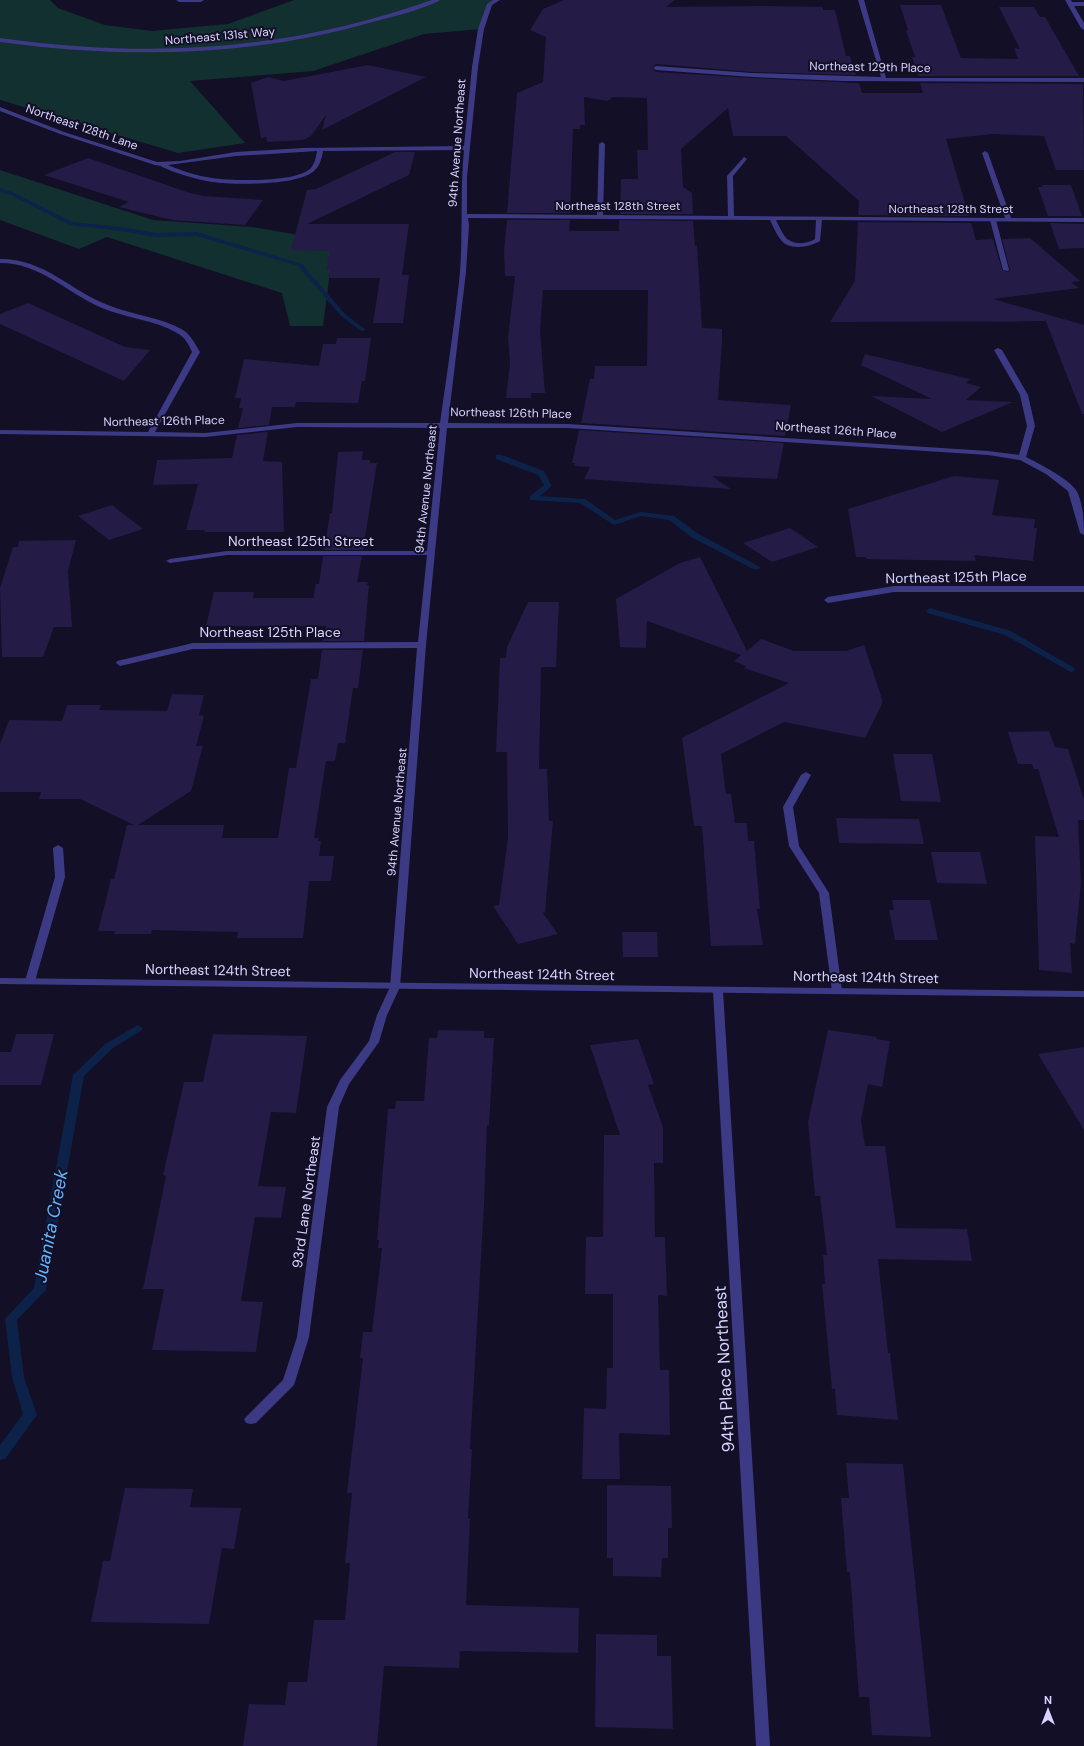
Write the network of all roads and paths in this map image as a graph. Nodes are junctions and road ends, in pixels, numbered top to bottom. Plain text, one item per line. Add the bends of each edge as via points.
1 (180, 0) edge
2 (201, 0) edge
3 (438, 0) edge
4 (497, 0) edge
5 (861, 0) edge
6 (1069, 2) edge
7 (1084, 4) edge
8 (1084, 28) edge
9 (0, 40) edge
10 (656, 68) dead end
11 (884, 79) junction
12 (1084, 80) edge
13 (0, 109) edge
14 (602, 144) dead end
15 (467, 148) junction
16 (320, 150) junction
17 (985, 153) dead end
18 (744, 159) dead end
19 (157, 164) junction
20 (464, 216) junction
21 (600, 217) junction
22 (731, 218) junction
23 (772, 218) junction
24 (819, 219) junction
25 (992, 220) junction
26 (1009, 220) junction
27 (1084, 220) edge
28 (0, 261) edge
29 (1006, 270) dead end
30 (998, 350) dead end
31 (444, 425) junction
32 (0, 432) edge
33 (150, 435) junction
34 (1022, 458) junction
35 (1084, 533) edge
36 (432, 553) junction
37 (170, 561) dead end
38 (1084, 589) edge
39 (828, 600) dead end
40 (422, 645) junction
41 (120, 663) dead end
42 (806, 775) dead end
43 (58, 848) dead end
44 (0, 981) edge
45 (30, 981) junction
46 (395, 986) junction
47 (718, 990) junction
48 (837, 990) junction
49 (1084, 994) edge
50 (251, 1419) dead end
51 (763, 1746) edge

1 - 2 street
3 - 9 street, Northeast 131st Way via 342,29 232,47 112,51 35,46
4 - 15 street, 94th Avenue Northeast via 490,4 481,29 474,67
5 - 11 street
6 - 7 street
6 - 8 street
10 - 11 street, Northeast 129th Place via 752,75
11 - 12 street, Northeast 129th Place
13 - 19 street, Northeast 128th Lane via 62,133
14 - 21 street
15 - 16 street, Northeast 128th Lane via 386,146
15 - 20 street, 94th Avenue Northeast
16 - 19 street, Northeast 128th Lane via 241,154 174,164
16 - 19 street, Northeast 128th Lane via 318,161 311,171 294,178 263,182 212,180
17 - 26 street
18 - 22 street via 730,176
20 - 21 street, Northeast 128th Street
20 - 31 street, 94th Avenue Northeast via 466,225 463,272
21 - 22 street, Northeast 128th Street
22 - 23 street, Northeast 128th Street
23 - 24 street, Northeast 128th Street
23 - 24 street via 784,240 798,245 818,240
24 - 25 street, Northeast 128th Street
25 - 26 street, Northeast 128th Street
25 - 29 street
26 - 27 street, Northeast 128th Street
28 - 33 street via 21,263 40,269 103,306 162,324 181,332 191,343 196,352
30 - 34 street via 1024,395 1031,426
31 - 33 street, Northeast 126th Place via 297,425 205,435
31 - 34 street, Northeast 126th Place via 651,430 988,453
31 - 36 street, 94th Avenue Northeast
32 - 33 street, Northeast 126th Place
34 - 35 street, Northeast 126th Place via 1049,472 1072,490
36 - 37 street, Northeast 125th Street via 227,553
36 - 40 street, 94th Avenue Northeast
38 - 39 street, Northeast 125th Place via 894,589
40 - 41 street, Northeast 125th Place via 193,646
40 - 46 street, 94th Avenue Northeast
42 - 48 street via 788,807 794,846 824,894
43 - 45 street via 60,877
44 - 45 street, Northeast 124th Street
45 - 46 street, Northeast 124th Street
46 - 47 street, Northeast 124th Street
46 - 50 street, 93rd Lane Northeast via 374,1042 344,1083 334,1107 303,1337 289,1382
47 - 48 street, Northeast 124th Street
47 - 51 street, 94th Place Northeast
48 - 49 street, Northeast 124th Street

